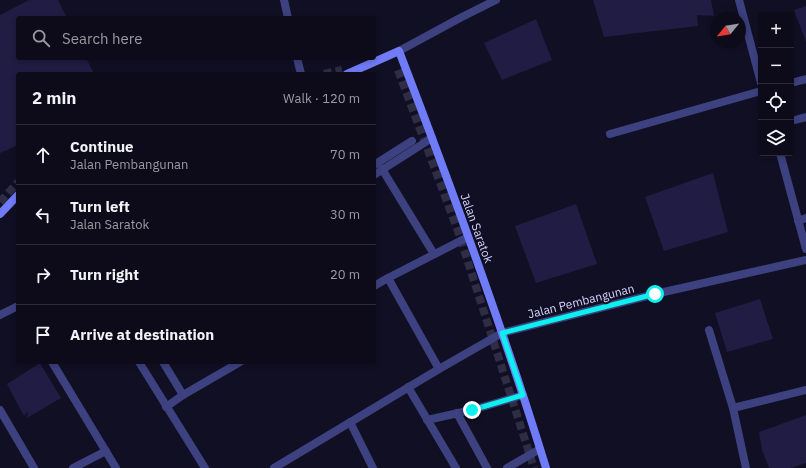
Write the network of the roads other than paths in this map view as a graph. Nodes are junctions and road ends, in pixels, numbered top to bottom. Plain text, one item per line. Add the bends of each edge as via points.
1 (284, 0) edge
2 (496, 0) edge
3 (739, 0) edge
4 (288, 16) edge
5 (399, 51) junction
6 (298, 60) edge
7 (300, 72) edge
8 (352, 72) edge
9 (758, 72) edge
10 (806, 78) edge
11 (794, 82) edge
12 (758, 92) edge
13 (806, 117) edge
14 (794, 120) edge
15 (610, 134) dead end
16 (432, 138) junction
17 (412, 141) dead end
18 (781, 156) edge
19 (376, 164) edge
20 (382, 169) junction
21 (376, 174) edge
22 (16, 197) edge
23 (0, 214) edge
24 (802, 219) edge
25 (468, 237) junction
26 (806, 249) edge
27 (434, 254) junction
28 (806, 260) edge
29 (388, 278) junction
30 (376, 285) edge
31 (16, 307) edge
32 (0, 315) edge
33 (709, 330) dead end
34 (502, 333) junction
35 (53, 364) edge
36 (140, 364) edge
37 (164, 364) edge
38 (236, 364) edge
39 (439, 369) junction
40 (408, 387) junction
41 (806, 390) edge
42 (182, 395) junction
43 (523, 395) junction
44 (166, 407) junction
45 (733, 408) junction
46 (0, 410) edge
47 (457, 413) junction
48 (427, 420) junction
49 (350, 422) junction
50 (540, 449) junction
51 (106, 451) junction
52 (34, 468) edge
53 (74, 468) edge
54 (116, 468) edge
55 (205, 468) edge
56 (274, 468) edge
57 (373, 468) edge
58 (456, 468) edge
59 (487, 468) edge
60 (508, 468) edge
61 (546, 468) edge
62 (746, 468) edge

1 - 4 street
2 - 5 street
3 - 9 street
5 - 8 main road
5 - 16 main road, Jalan Saratok
6 - 7 street
10 - 11 street
12 - 15 street
13 - 14 street
16 - 20 street
16 - 25 main road, Jalan Saratok
17 - 19 street
18 - 24 street
20 - 21 street
20 - 27 street
22 - 23 main road
24 - 26 street
25 - 27 street
25 - 34 main road, Jalan Saratok
27 - 29 street
28 - 34 street, Jalan Pembangunan via 655,294
29 - 30 street
29 - 39 street
31 - 32 street
33 - 45 street
34 - 39 street, Jalan Pembangunan
34 - 43 main road, Jalan Saratok
35 - 51 street
36 - 44 street
37 - 42 street
38 - 42 street
39 - 40 street, Jalan Pembangunan
40 - 48 street
40 - 49 street, Jalan Pembangunan
41 - 45 street
42 - 44 street
43 - 47 street
43 - 50 main road, Jalan Saratok
44 - 55 street
45 - 62 street
46 - 52 street
47 - 48 street
47 - 59 street
48 - 58 street
49 - 56 street, Jalan Pembangunan
49 - 57 street
50 - 60 street
50 - 61 main road, Jalan Saratok
51 - 53 street
51 - 54 street

